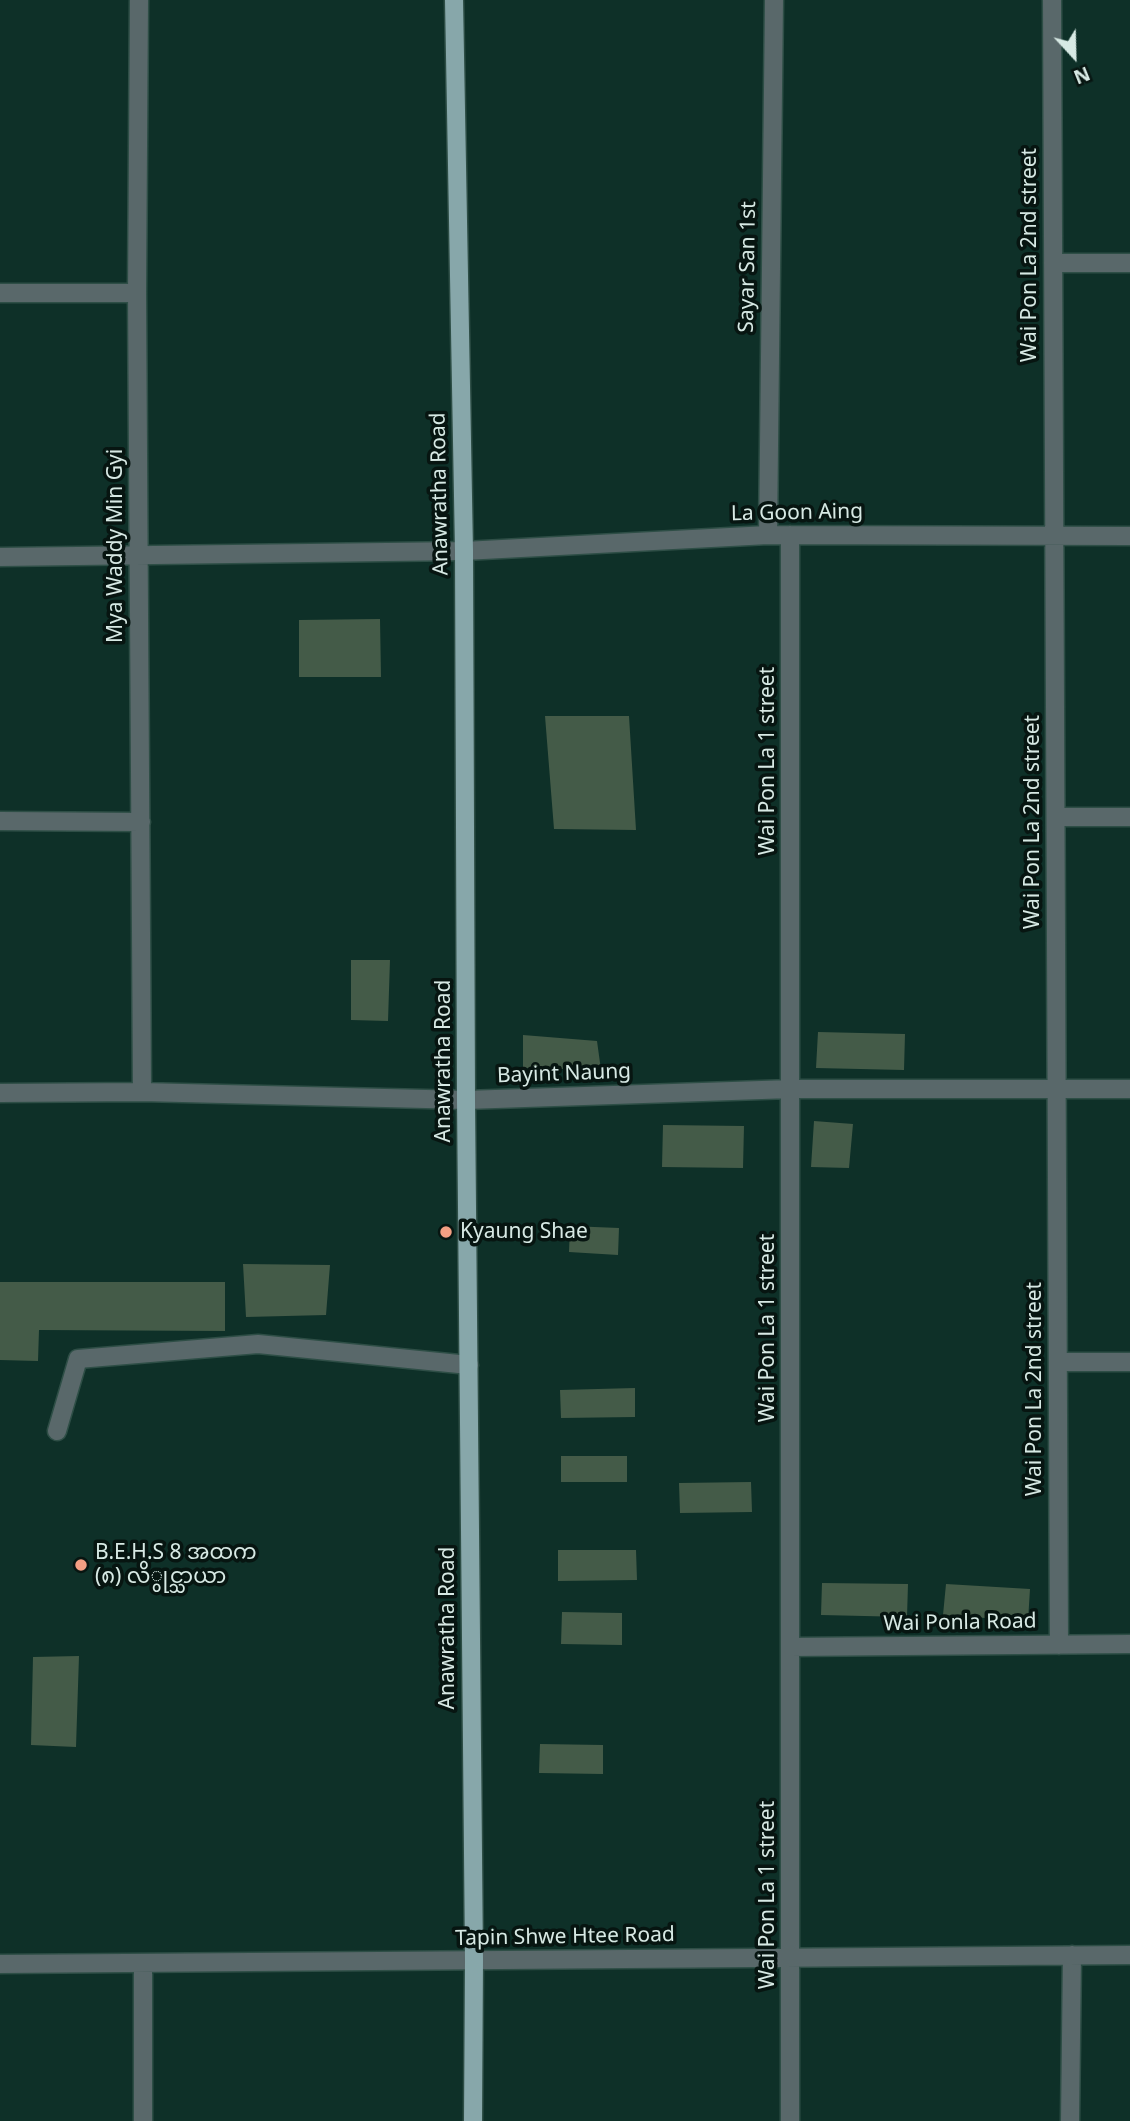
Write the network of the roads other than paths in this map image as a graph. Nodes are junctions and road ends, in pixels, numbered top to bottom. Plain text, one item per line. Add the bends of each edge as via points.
1 (139, 0) edge
2 (454, 0) edge
3 (774, 0) edge
4 (1052, 0) edge
5 (1053, 263) junction
6 (1130, 263) edge
7 (0, 293) edge
8 (137, 293) junction
9 (768, 535) junction
10 (790, 535) junction
11 (1054, 536) junction
12 (1130, 536) edge
13 (464, 551) junction
14 (139, 556) junction
15 (0, 557) edge
16 (1056, 817) junction
17 (1130, 817) edge
18 (0, 821) edge
19 (141, 822) junction
20 (791, 1089) junction
21 (1057, 1089) junction
22 (1130, 1089) edge
23 (142, 1092) junction
24 (0, 1093) edge
25 (466, 1100) junction
26 (1058, 1362) junction
27 (1130, 1362) edge
28 (469, 1365) junction
29 (57, 1431) dead end
30 (1130, 1644) edge
31 (1059, 1645) junction
32 (790, 1647) junction
33 (1072, 1955) junction
34 (1130, 1955) edge
35 (790, 1957) junction
36 (474, 1960) junction
37 (143, 1963) junction
38 (0, 1964) edge
39 (143, 2121) edge
40 (473, 2121) edge
41 (790, 2121) edge
42 (1070, 2121) edge

1 - 8 street, Mya Waddy Min Gyi
2 - 13 main road, Anawratha Road
3 - 9 street, Sayar San 1st
4 - 5 street, Wai Pon La 2nd street
5 - 6 street
5 - 11 street, Wai Pon La 2nd street
7 - 8 street
8 - 14 street, Mya Waddy Min Gyi
9 - 10 street, La Goon Aing
9 - 13 street, La Goon Aing
10 - 11 street, La Goon Aing
10 - 20 street, Wai Pon La 1 street
11 - 12 street, La Goon Aing
11 - 16 street, Wai Pon La 2nd street
13 - 14 street, La Goon Aing
13 - 25 main road, Anawratha Road
14 - 15 street, La Goon Aing
14 - 19 street, Mya Waddy Min Gyi
16 - 17 street
16 - 21 street, Wai Pon La 2nd street
18 - 19 street
19 - 23 street, Mya Waddy Min Gyi
20 - 21 street, Bayint Naung
20 - 25 street, Bayint Naung
20 - 32 street, Wai Pon La 1 street
21 - 22 street, Bayint Naung
21 - 26 street, Wai Pon La 2nd street
23 - 24 street, Bayint Naung
23 - 25 street, Bayint Naung
25 - 28 main road, Anawratha Road
26 - 27 street
26 - 31 street, Wai Pon La 2nd street
28 - 29 street via 258,1344 78,1359
28 - 36 main road, Anawratha Road
30 - 31 street, Wai Ponla Road
31 - 32 street, Wai Ponla Road
32 - 35 street, Wai Pon La 1 street
33 - 34 street, Tapin Shwe Htee Road
33 - 35 street, Tapin Shwe Htee Road
33 - 42 street
35 - 36 street, Tapin Shwe Htee Road
35 - 41 street, Wai Pon La 1 street
36 - 37 street, Tapin Shwe Htee Road
36 - 40 main road, Anawratha Road
37 - 38 street, Tapin Shwe Htee Road
37 - 39 street

